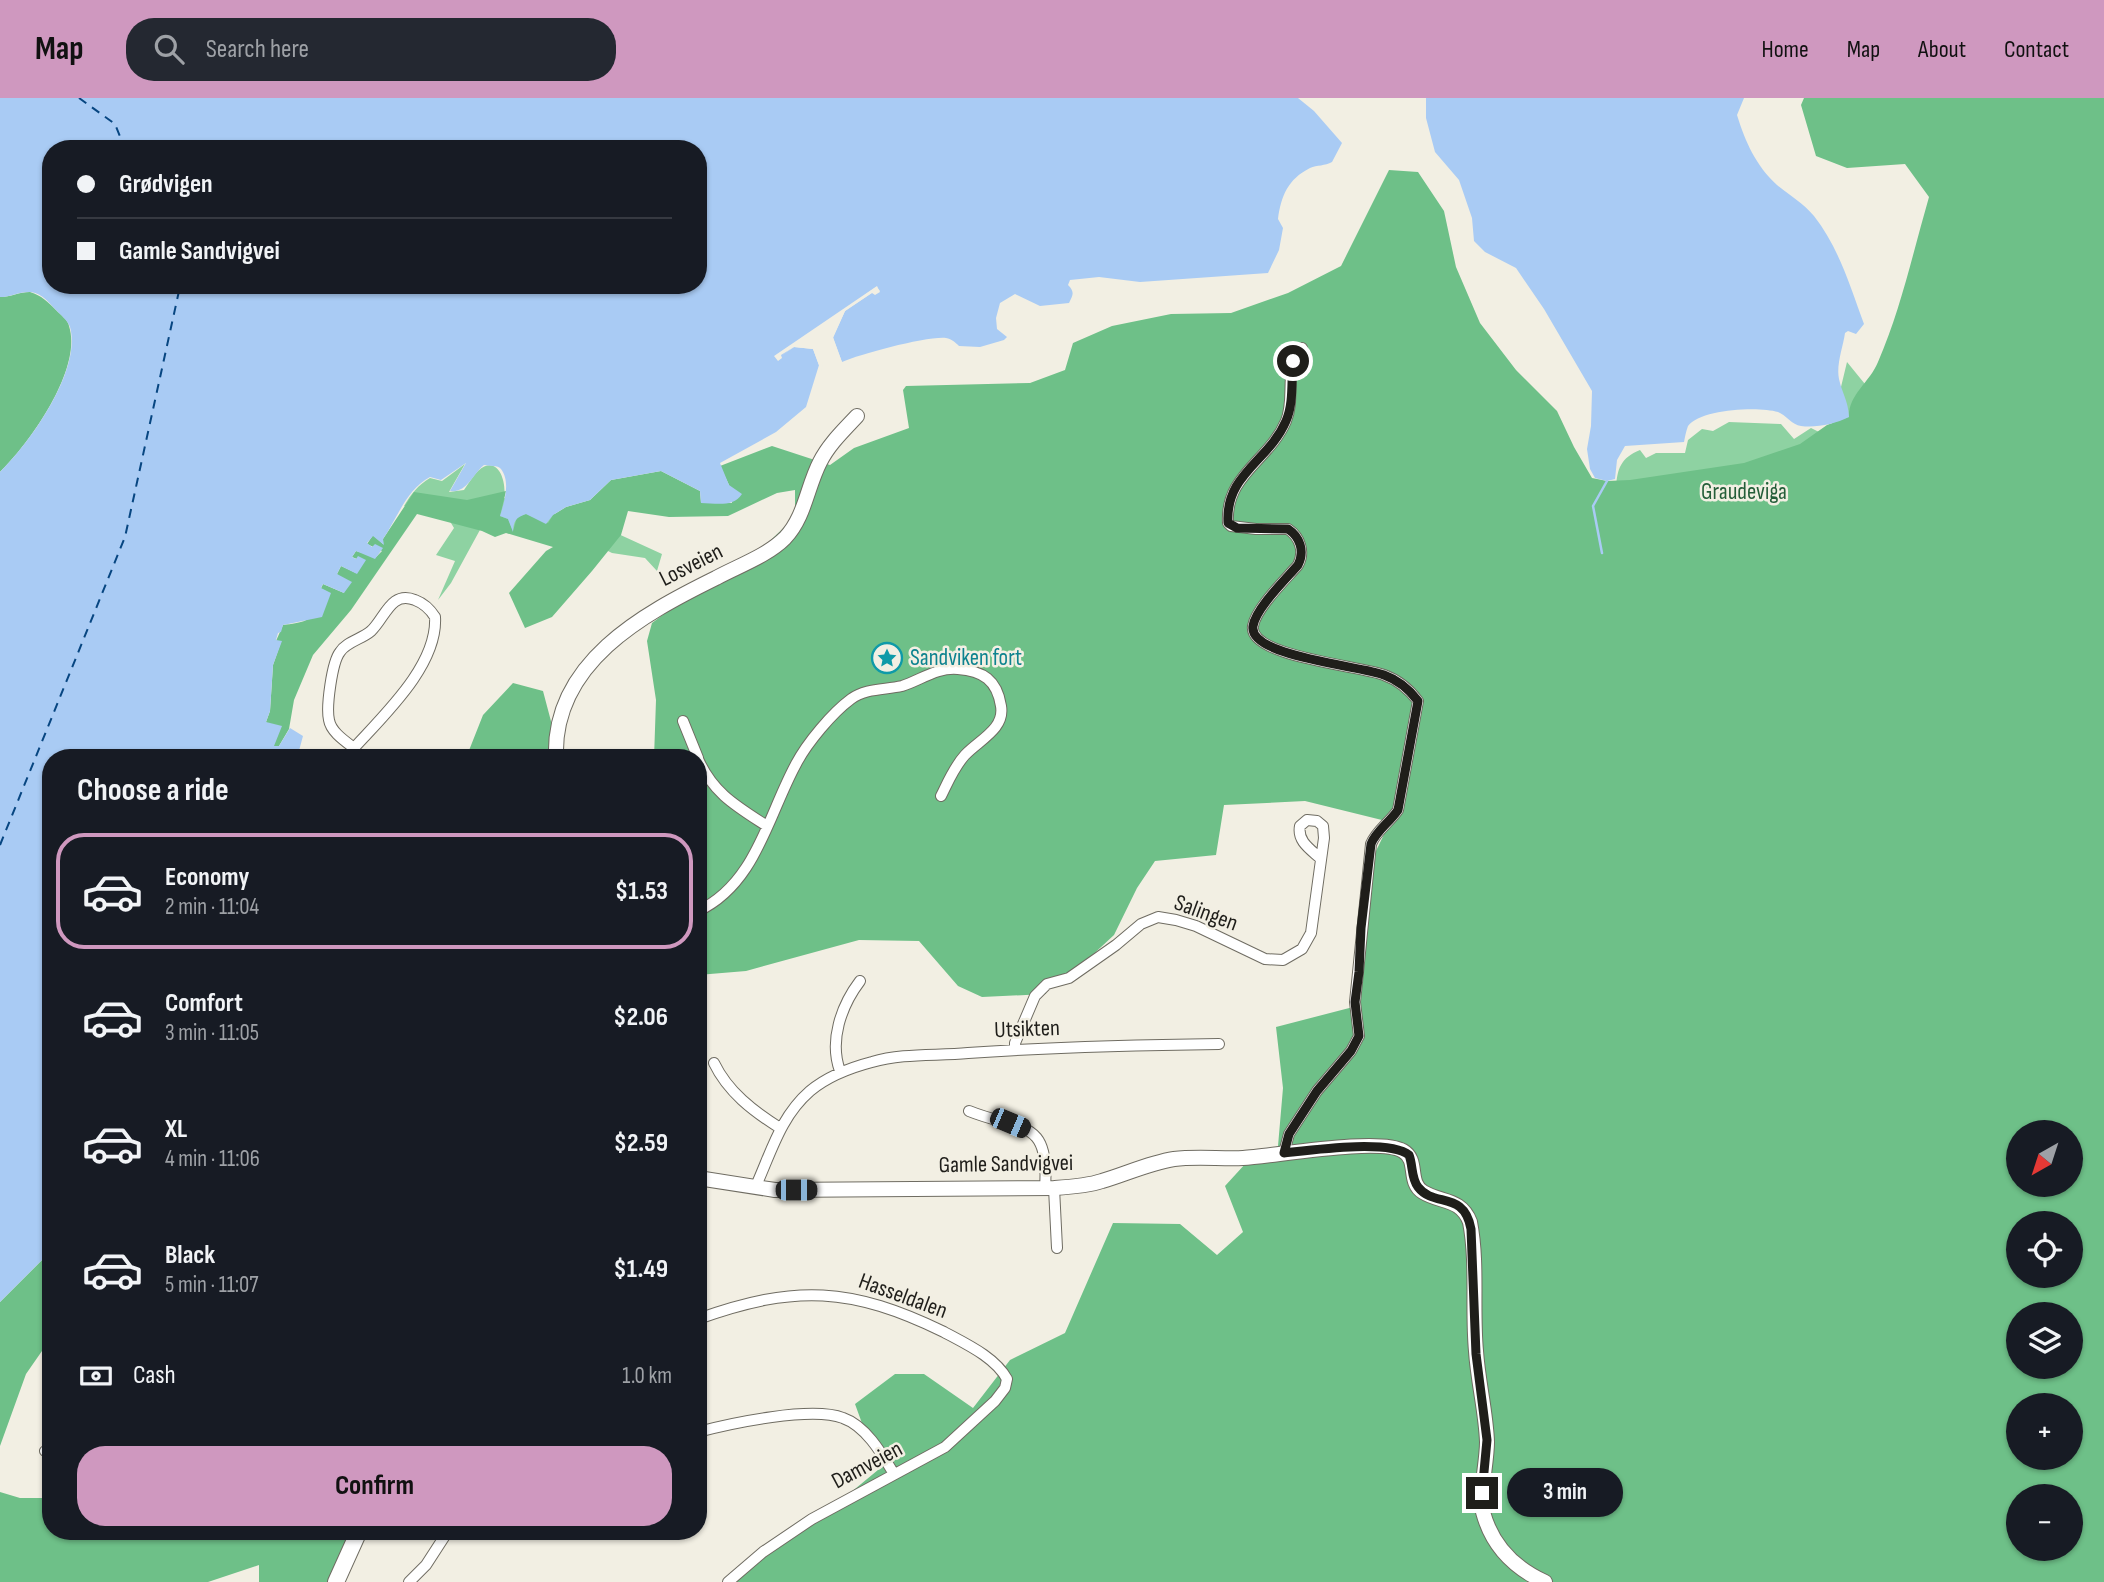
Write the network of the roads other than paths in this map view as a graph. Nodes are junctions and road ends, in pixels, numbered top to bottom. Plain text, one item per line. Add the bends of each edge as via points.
1 (1302, 348) dead end
2 (857, 416) dead end
3 (682, 721) dead end
4 (348, 749) edge
5 (354, 749) edge
6 (555, 749) edge
7 (694, 749) edge
8 (707, 779) edge
9 (941, 796) dead end
10 (767, 825) junction
11 (1320, 858) dead end
12 (707, 907) edge
13 (860, 981) dead end
14 (1219, 1044) dead end
15 (1015, 1049) junction
16 (714, 1063) dead end
17 (839, 1072) junction
18 (969, 1111) dead end
19 (780, 1128) junction
20 (1284, 1153) junction
21 (707, 1180) edge
22 (755, 1188) junction
23 (1050, 1188) junction
24 (1057, 1248) dead end
25 (707, 1316) edge
26 (1002, 1370) joint
27 (707, 1430) edge
28 (894, 1474) junction
29 (355, 1540) edge
30 (442, 1540) edge
31 (336, 1582) edge
32 (409, 1582) edge
33 (727, 1582) edge
34 (1545, 1582) edge

1 - 20 street via 1293,361 1288,418 1273,444 1238,481 1227,512 1228,523 1237,528 1288,529 1302,550 1298,565 1259,612 1252,629 1276,649 1299,657 1383,674 1403,685 1418,701 1398,810 1371,844 1355,1002 1359,1036 1289,1134
2 - 6 street, Losveien via 824,454 797,524 782,541 669,601 621,633 590,663 561,715
3 - 7 street
4 - 5 street via 329,722 335,661 341,650 372,631 398,598 408,597 435,617 429,650 411,682
8 - 10 street
9 - 10 street via 965,755 1001,720 998,690 986,676 972,670 943,670 851,698 796,762
10 - 12 street via 752,862
11 - 15 street, Salingen via 1311,933 1302,949 1283,960 1265,959 1196,926 1158,917 1035,996
13 - 17 street via 838,1030
14 - 15 street, Utsikten
15 - 17 street, Utsikten via 897,1057
16 - 19 street via 732,1090
17 - 19 street, Utsikten via 810,1091
18 - 23 street via 1010,1123 1039,1139
19 - 22 street, Utsikten
20 - 23 street, Gamle Sandvigvei via 1176,1158 1100,1182
20 - 34 street, Gamle Sandvigvei via 1397,1148 1409,1155 1419,1188 1465,1211 1471,1229 1476,1354 1487,1440 1483,1511 1501,1548 1522,1570
21 - 22 street, Gamle Sandvigvei
22 - 23 street, Gamle Sandvigvei
23 - 24 street
25 - 26 street, Hasseldalen via 765,1299 814,1294 856,1298 956,1338
26 - 28 street, Damveien via 1005,1388 980,1416 945,1447
27 - 28 street via 823,1413 845,1418 859,1427
28 - 33 street, Damveien via 812,1519
29 - 31 main road
30 - 32 street

